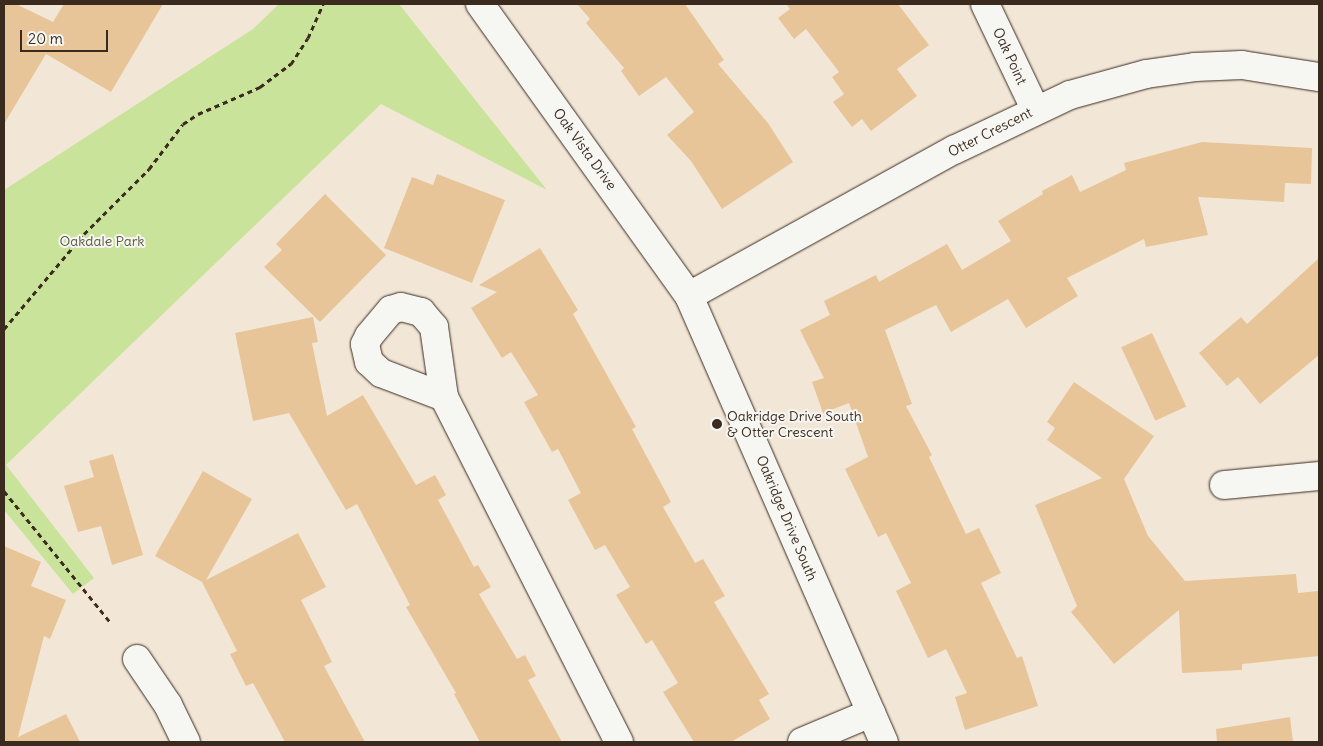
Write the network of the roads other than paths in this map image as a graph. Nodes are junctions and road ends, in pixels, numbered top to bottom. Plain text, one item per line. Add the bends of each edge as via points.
1 (480, 4) edge
2 (985, 4) edge
3 (1319, 76) edge
4 (1035, 109) junction
5 (689, 296) junction
6 (444, 397) dead end
7 (1319, 476) edge
8 (1224, 485) dead end
9 (137, 659) dead end
10 (871, 713) junction
11 (186, 742) edge
12 (619, 742) edge
13 (802, 742) edge
14 (884, 742) edge

1 - 5 street, Oak Vista Drive
2 - 4 street, Oak Point
3 - 4 street, Otter Crescent via 1242,65 1195,67 1105,84
4 - 5 street, Otter Crescent
5 - 10 street, Oakridge Drive South
6 - 12 street
7 - 8 street
9 - 11 street via 168,705
10 - 13 street
10 - 14 street, Oakridge Drive South

